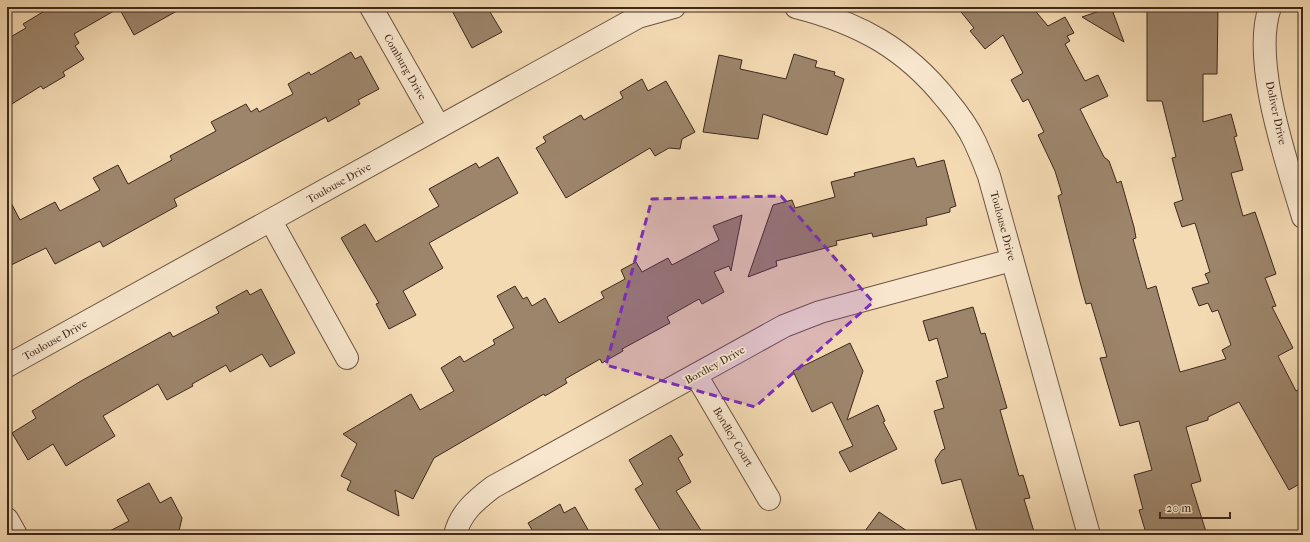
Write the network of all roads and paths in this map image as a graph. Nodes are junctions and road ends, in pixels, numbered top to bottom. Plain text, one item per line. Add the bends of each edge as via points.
1 (371, 7) edge
2 (674, 7) edge
3 (796, 7) edge
4 (1270, 7) edge
5 (439, 128) junction
6 (1303, 217) edge
7 (271, 221) junction
8 (1012, 260) junction
9 (347, 358) dead end
10 (7, 366) edge
11 (696, 375) junction
12 (770, 499) dead end
13 (7, 519) edge
14 (16, 535) edge
15 (455, 535) edge
16 (1089, 535) edge

1 - 5 street, Comburg Drive
2 - 5 street, Toulouse Drive via 638,17
3 - 8 street, Toulouse Drive via 830,16 867,32 901,53 931,80 956,111 975,141 989,176
4 - 6 street, Doliver Drive via 1266,17 1264,48 1270,93
5 - 7 street, Toulouse Drive
7 - 9 street
7 - 10 street, Toulouse Drive
8 - 11 street, Bordley Drive via 820,312 784,326
8 - 16 street, Toulouse Drive
11 - 12 street, Bordley Court
11 - 15 street, Bordley Drive via 493,487 475,500 457,524
13 - 14 street

